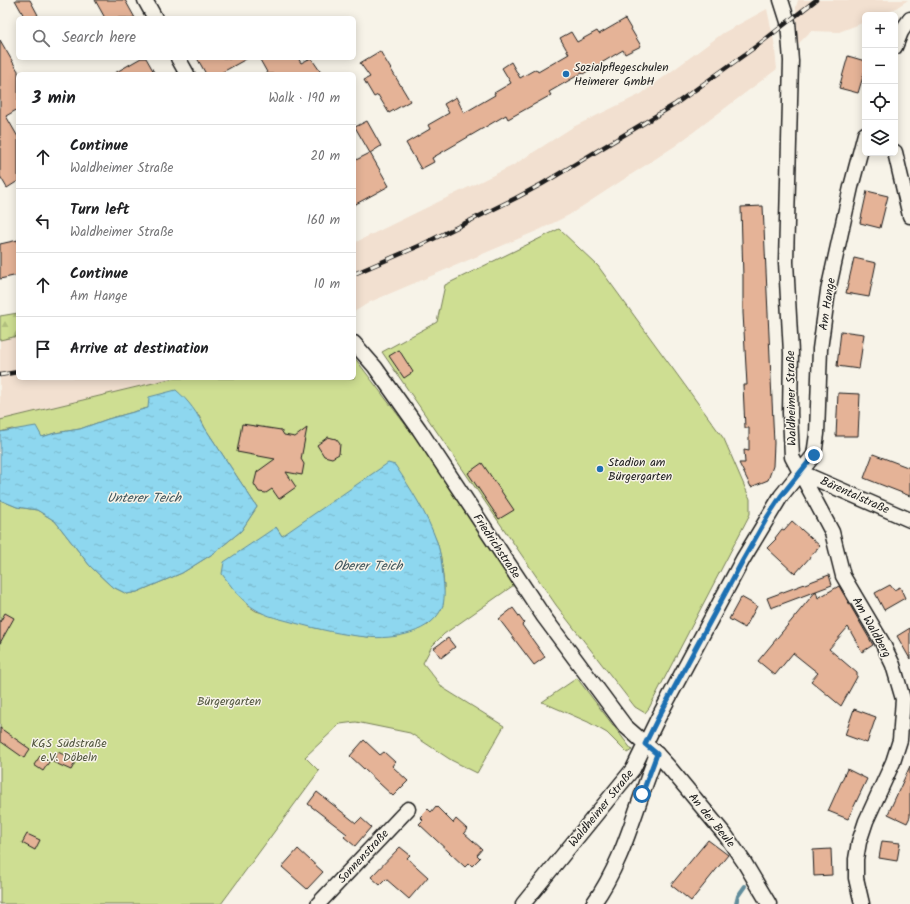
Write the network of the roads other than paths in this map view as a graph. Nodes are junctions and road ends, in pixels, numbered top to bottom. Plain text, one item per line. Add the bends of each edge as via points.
1 (145, 0) edge
2 (781, 0) edge
3 (154, 16) edge
4 (910, 19) edge
5 (898, 40) edge
6 (179, 60) edge
7 (186, 72) edge
8 (862, 145) edge
9 (896, 156) edge
10 (910, 216) edge
11 (356, 345) edge
12 (800, 472) junction
13 (910, 520) edge
14 (645, 744) junction
15 (657, 754) junction
16 (408, 809) dead end
17 (318, 904) edge
18 (523, 904) edge
19 (593, 904) edge
20 (769, 904) edge
21 (862, 904) edge

1 - 3 street
2 - 12 street, Waldheimer Straße via 788,22 791,61 786,262 791,353 790,413 792,457
4 - 5 street
6 - 7 street
8 - 12 street, Am Hange via 828,291 820,349 814,455
9 - 10 street
11 - 14 street, Friedrichstraße via 375,366 411,417 544,617 625,726
12 - 13 street, Bärentalstraße
12 - 14 street, Waldheimer Straße via 781,496 743,560
12 - 21 street, Am Waldberg via 832,532 843,576 893,665 903,699 900,740 859,842 856,878
14 - 15 street, An der Beule
14 - 18 street, Waldheimer Straße via 630,774
15 - 19 street, Waldheimer Straße via 614,867
15 - 20 street, An der Beule via 726,836
16 - 17 street, Sonnenstraße

